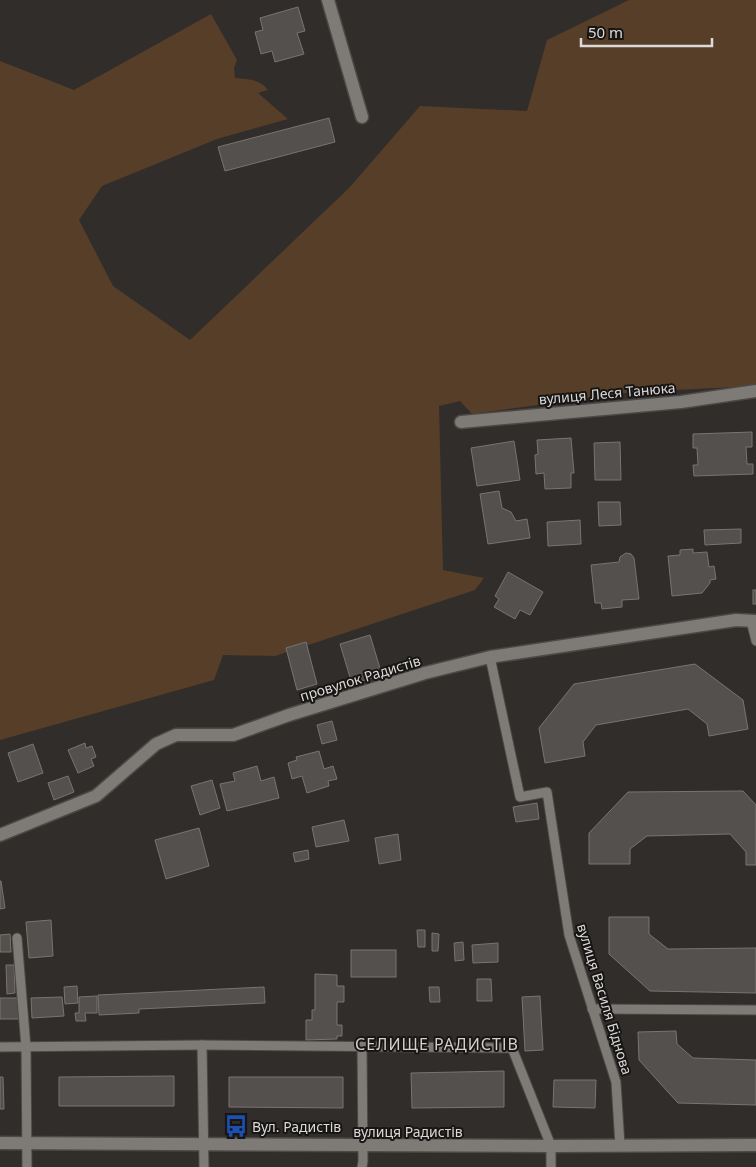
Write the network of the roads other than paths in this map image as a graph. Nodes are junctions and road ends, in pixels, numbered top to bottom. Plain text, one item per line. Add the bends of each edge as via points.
1 (328, 0) edge
2 (362, 117) dead end
3 (756, 391) edge
4 (461, 422) dead end
5 (754, 621) edge
6 (756, 641) edge
7 (490, 657) junction
8 (0, 835) edge
9 (17, 938) dead end
10 (592, 1009) junction
11 (756, 1010) edge
12 (202, 1045) junction
13 (362, 1046) junction
14 (0, 1047) edge
15 (26, 1047) junction
16 (0, 1143) edge
17 (27, 1144) junction
18 (204, 1144) junction
19 (362, 1145) junction
20 (756, 1145) edge
21 (551, 1146) junction
22 (620, 1146) junction
23 (363, 1165) edge
24 (27, 1167) edge
25 (204, 1167) edge
26 (551, 1167) edge

1 - 2 street
3 - 4 street, вулиця Леся Танюка via 682,402
5 - 6 lane
5 - 7 street, провулок Радистів via 736,620
7 - 8 street, провулок Радистів via 425,673 233,735 176,735 156,744 96,796
7 - 10 lane, вулиця Василя Біднова via 520,798 547,792 569,935
9 - 15 lane
10 - 11 lane
10 - 22 lane, вулиця Василя Біднова via 616,1082
12 - 13 lane
12 - 15 lane
12 - 18 lane
13 - 19 lane
13 - 21 lane via 512,1048
14 - 15 lane
15 - 17 lane
16 - 17 street, вулиця Радистів
17 - 18 street, вулиця Радистів
17 - 24 lane
18 - 19 street, вулиця Радистів
18 - 25 lane
19 - 21 street, вулиця Радистів
19 - 23 lane
20 - 22 street, вулиця Радистів
21 - 22 street, вулиця Радистів
21 - 26 lane

